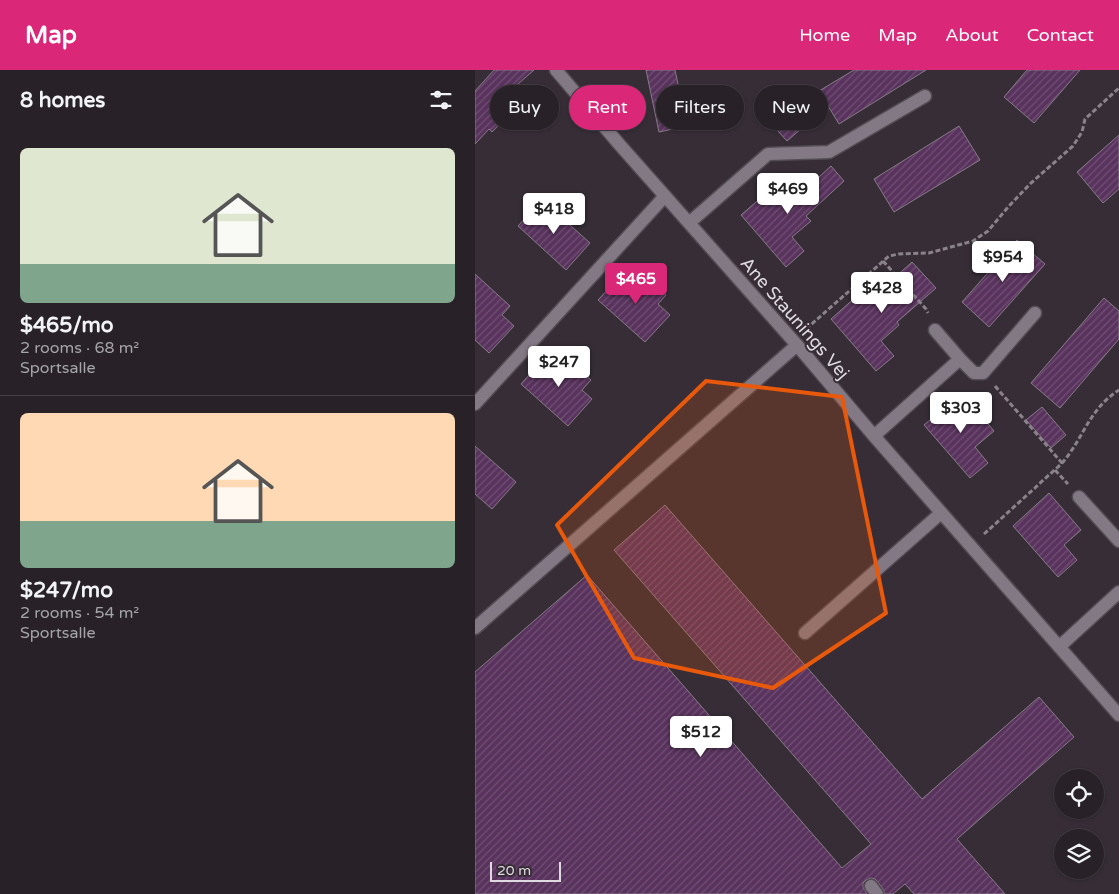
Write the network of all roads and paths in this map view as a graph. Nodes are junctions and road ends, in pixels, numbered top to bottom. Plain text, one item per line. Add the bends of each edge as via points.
1 (556, 70) edge
2 (1119, 88) edge
3 (925, 96) dead end
4 (665, 196) junction
5 (689, 223) junction
6 (883, 261) junction
7 (1035, 314) dead end
8 (935, 330) joint
9 (795, 343) junction
10 (960, 359) junction
11 (983, 373) junction
12 (1119, 390) edge
13 (475, 404) edge
14 (874, 436) junction
15 (1062, 463) junction
16 (1079, 497) dead end
17 (941, 513) junction
18 (1119, 541) edge
19 (971, 546) junction
20 (1119, 592) edge
21 (475, 628) edge
22 (805, 633) dead end
23 (1059, 647) junction
24 (1119, 715) edge

1 - 4 street, Ane Staunings Vej
2 - 6 path via 1085,119 1082,132 1073,146 1031,183 988,231 973,241 929,253 889,256
3 - 5 street via 829,152 769,154
4 - 5 street, Ane Staunings Vej
4 - 13 street
5 - 9 street, Ane Staunings Vej
6 - 8 path via 926,309
6 - 9 path
7 - 11 street
8 - 10 street
9 - 14 street, Ane Staunings Vej
9 - 21 street
10 - 11 street via 974,373
10 - 14 street
11 - 15 path
12 - 15 path via 1095,411
14 - 17 street, Ane Staunings Vej
15 - 19 path
16 - 18 street
17 - 19 street, Ane Staunings Vej
17 - 22 street
19 - 23 street, Ane Staunings Vej
20 - 23 street
23 - 24 street, Ane Staunings Vej

